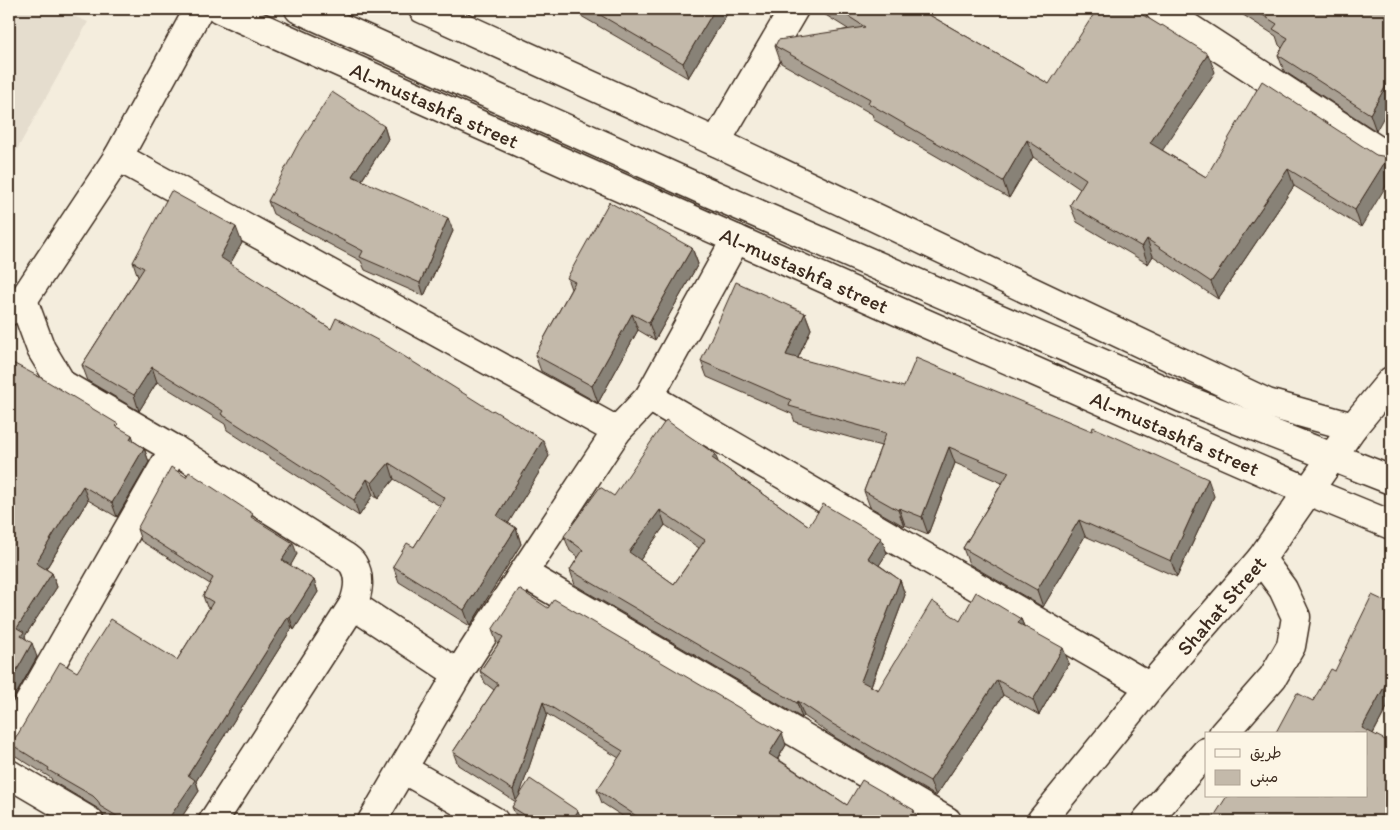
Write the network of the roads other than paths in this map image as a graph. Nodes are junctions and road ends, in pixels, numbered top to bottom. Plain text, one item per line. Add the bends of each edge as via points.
1 (199, 9) edge
2 (220, 9) edge
3 (299, 9) edge
4 (423, 9) edge
5 (794, 9) edge
6 (1160, 9) edge
7 (716, 142) junction
8 (1389, 153) edge
9 (118, 157) junction
10 (736, 239) junction
11 (16, 306) edge
12 (1391, 380) edge
13 (650, 397) junction
14 (1353, 426) junction
15 (617, 431) junction
16 (174, 449) junction
17 (1332, 456) junction
18 (1391, 480) edge
19 (1308, 491) junction
20 (1391, 525) edge
21 (1261, 559) junction
22 (523, 572) junction
23 (352, 605) junction
24 (458, 674) junction
25 (1150, 687) junction
26 (1225, 732) edge
27 (9, 738) edge
28 (1205, 753) edge
29 (403, 769) junction
30 (9, 774) edge
31 (1148, 820) edge
32 (89, 821) edge
33 (213, 821) edge
34 (372, 821) edge
35 (494, 821) edge
36 (947, 821) edge
37 (1040, 821) edge

1 - 9 street
2 - 10 street, Al-mustashfa street
3 - 17 street, Al-mustashfa street via 712,194 1164,390
4 - 7 street
5 - 7 street
6 - 8 street
7 - 14 street via 1267,402
9 - 11 street
9 - 15 street
10 - 13 street
10 - 19 street, Al-mustashfa street
11 - 16 street via 62,384
12 - 14 street, Shahat Street
13 - 15 street
13 - 25 street
14 - 17 street, Shahat Street
15 - 22 street
16 - 23 street via 344,556 353,564 358,580 358,592
16 - 27 street
17 - 18 street, Al-mustashfa street
17 - 19 street, Shahat Street
19 - 20 street, Al-mustashfa street
19 - 21 street, Shahat Street
21 - 25 street, Shahat Street
21 - 26 street via 1283,589 1296,617 1291,646 1273,677
22 - 24 street
22 - 36 street
23 - 24 street
23 - 33 street
24 - 29 street
25 - 37 street, Shahat Street
28 - 31 street
29 - 34 street
29 - 35 street
30 - 32 street

